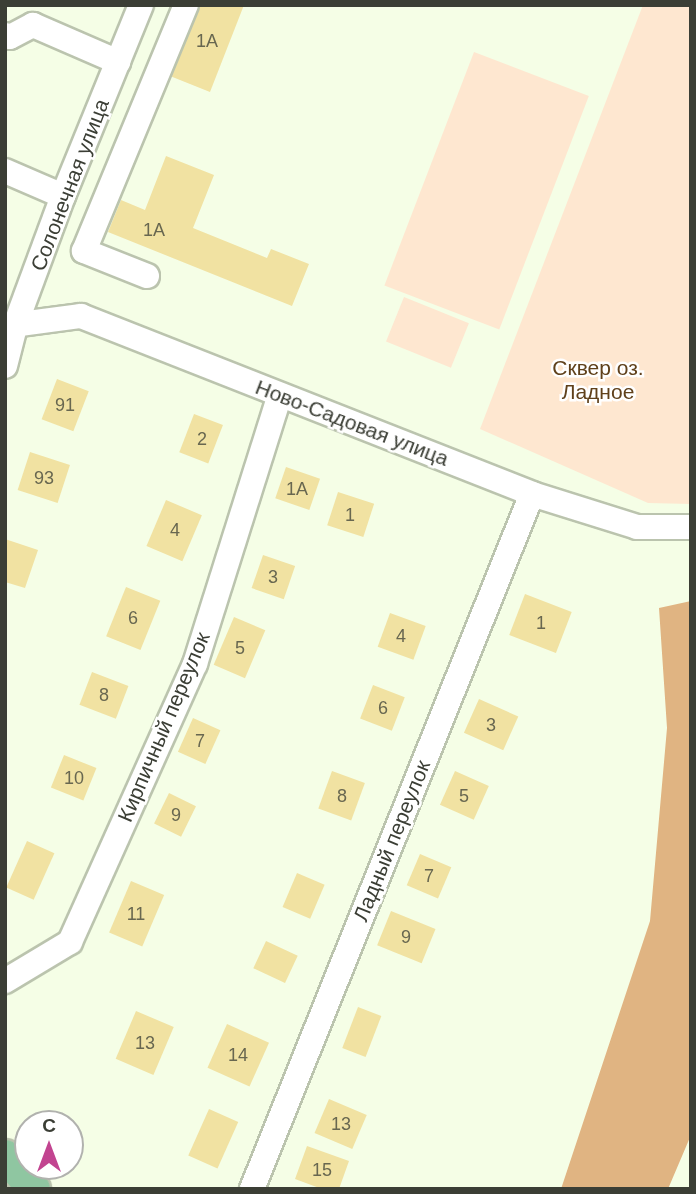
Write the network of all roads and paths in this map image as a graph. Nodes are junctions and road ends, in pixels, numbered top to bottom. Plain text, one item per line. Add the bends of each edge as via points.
1 (141, 5) edge
2 (186, 5) edge
3 (5, 35) edge
4 (118, 62) junction
5 (5, 171) edge
6 (63, 196) junction
7 (147, 276) dead end
8 (11, 324) edge
9 (5, 366) edge
10 (281, 395) junction
11 (532, 494) junction
12 (691, 527) edge
13 (5, 981) edge
14 (5, 1156) edge
15 (34, 1189) edge
16 (252, 1189) edge

1 - 4 street, Солонечная улица
2 - 7 street via 84,251
3 - 4 street via 10,37 33,25
4 - 6 street, Солонечная улица
5 - 6 street
6 - 8 street, Солонечная улица
8 - 9 street, Солонечная улица
8 - 10 street, Ново-Садовая улица via 81,317
10 - 11 street, Ново-Садовая улица
10 - 13 street, Кирпичный переулок via 195,664 70,942
11 - 12 street, Ново-Садовая улица via 637,527
11 - 16 street, Ладный переулок
14 - 15 main road

